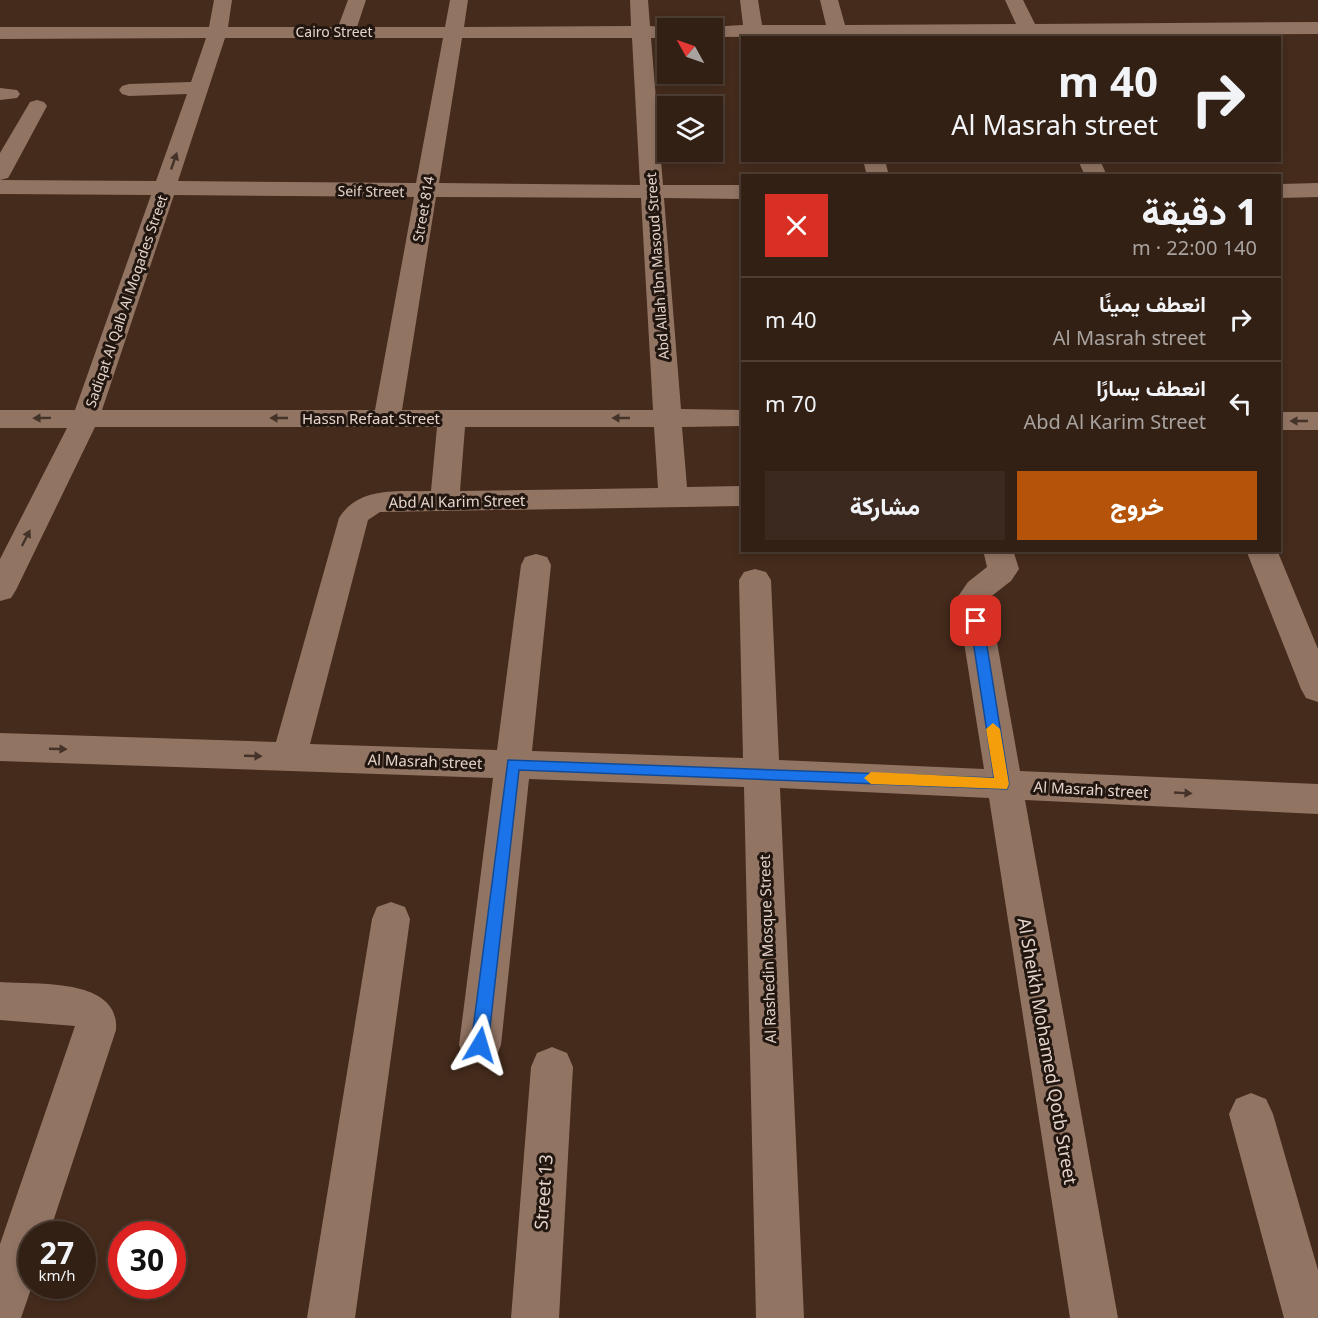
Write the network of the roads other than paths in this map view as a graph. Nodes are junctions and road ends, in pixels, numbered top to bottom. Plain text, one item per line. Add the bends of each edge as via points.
1 (223, 0) edge
2 (357, 0) edge
3 (459, 0) edge
4 (639, 0) edge
5 (749, 0) edge
6 (829, 0) edge
7 (1014, 0) edge
8 (1318, 28) edge
9 (218, 30) junction
10 (346, 31) junction
11 (723, 31) edge
12 (753, 31) junction
13 (453, 32) junction
14 (641, 32) junction
15 (657, 32) edge
16 (0, 33) edge
17 (838, 34) edge
18 (1031, 34) edge
19 (199, 88) junction
20 (129, 90) dead end
21 (37, 106) dead end
22 (0, 172) edge
23 (0, 187) edge
24 (165, 189) junction
25 (1318, 190) edge
26 (426, 191) junction
27 (1281, 191) edge
28 (652, 192) junction
29 (741, 192) edge
30 (86, 418) junction
31 (387, 418) junction
32 (452, 418) junction
33 (667, 418) junction
34 (741, 418) edge
35 (0, 419) edge
36 (1281, 421) edge
37 (1318, 421) edge
38 (741, 496) edge
39 (673, 497) junction
40 (445, 501) junction
41 (999, 552) edge
42 (1262, 552) edge
43 (536, 565) dead end
44 (755, 580) dead end
45 (0, 590) edge
46 (1318, 689) edge
47 (0, 747) edge
48 (289, 757) junction
49 (513, 764) junction
50 (761, 773) junction
51 (1002, 784) junction
52 (1318, 799) edge
53 (391, 919) dead end
54 (0, 1001) edge
55 (480, 1045) dead end
56 (552, 1067) dead end
57 (1251, 1114) dead end
58 (0, 1312) edge
59 (331, 1318) edge
60 (535, 1318) edge
61 (780, 1318) edge
62 (1094, 1318) edge
63 (1308, 1318) edge

1 - 9 street, Sadiqat Al Qalb Al Moqades Street
2 - 10 street
3 - 13 street, Street 814
4 - 14 street, Abd Allah Ibn Masoud Street
5 - 12 street
6 - 17 street
7 - 18 street
8 - 18 street
9 - 10 street, Cairo Street
9 - 16 street, Cairo Street
9 - 19 street, Sadiqat Al Qalb Al Moqades Street
10 - 13 street, Cairo Street
11 - 12 street
12 - 17 street
13 - 14 street, Cairo Street
13 - 26 street, Street 814
14 - 15 street, Cairo Street
14 - 28 street, Abd Allah Ibn Masoud Street
17 - 18 street
19 - 20 street
24 -> 19 street, Sadiqat Al Qalb Al Moqades Street
21 - 22 street
23 - 24 street, Seif Street
24 - 26 street, Seif Street
24 - 30 street, Sadiqat Al Qalb Al Moqades Street
25 - 27 street
26 - 28 street, Seif Street
26 - 31 street, Street 814
28 - 29 street, Seif Street
28 - 33 street, Abd Allah Ibn Masoud Street
31 -> 30 street, Hassn Refaat Street
30 -> 35 street, Hassn Refaat Street
45 -> 30 street, Sadiqat Al Qalb Al Moqades Street
31 - 32 street, Hassn Refaat Street
33 -> 32 street, Hassn Refaat Street
32 - 40 street
33 - 34 street, Hassn Refaat Street
33 - 39 street, Abd Allah Ibn Masoud Street
37 -> 36 street
38 - 39 street, Abd Al Karim Street
39 - 40 street, Abd Al Karim Street
40 - 48 street, Abd Al Karim Street via 379,502 360,509 354,518
41 - 51 street via 1003,569 976,590 973,598
42 - 46 street
43 - 49 street
44 - 50 street, Al Rashedin Mosque Street
47 -> 48 street, Al Masrah street
48 - 49 street, Al Masrah street
49 - 50 street, Al Masrah street
49 - 55 street
50 - 51 street, Al Masrah street
50 - 61 street, Al Rashedin Mosque Street
51 -> 52 street, Al Masrah street
51 - 62 street, Al Sheikh Mohamed Qotb Street
53 - 59 street
54 - 58 street via 83,1007 96,1019
56 - 60 street, Street 13
57 - 63 street

